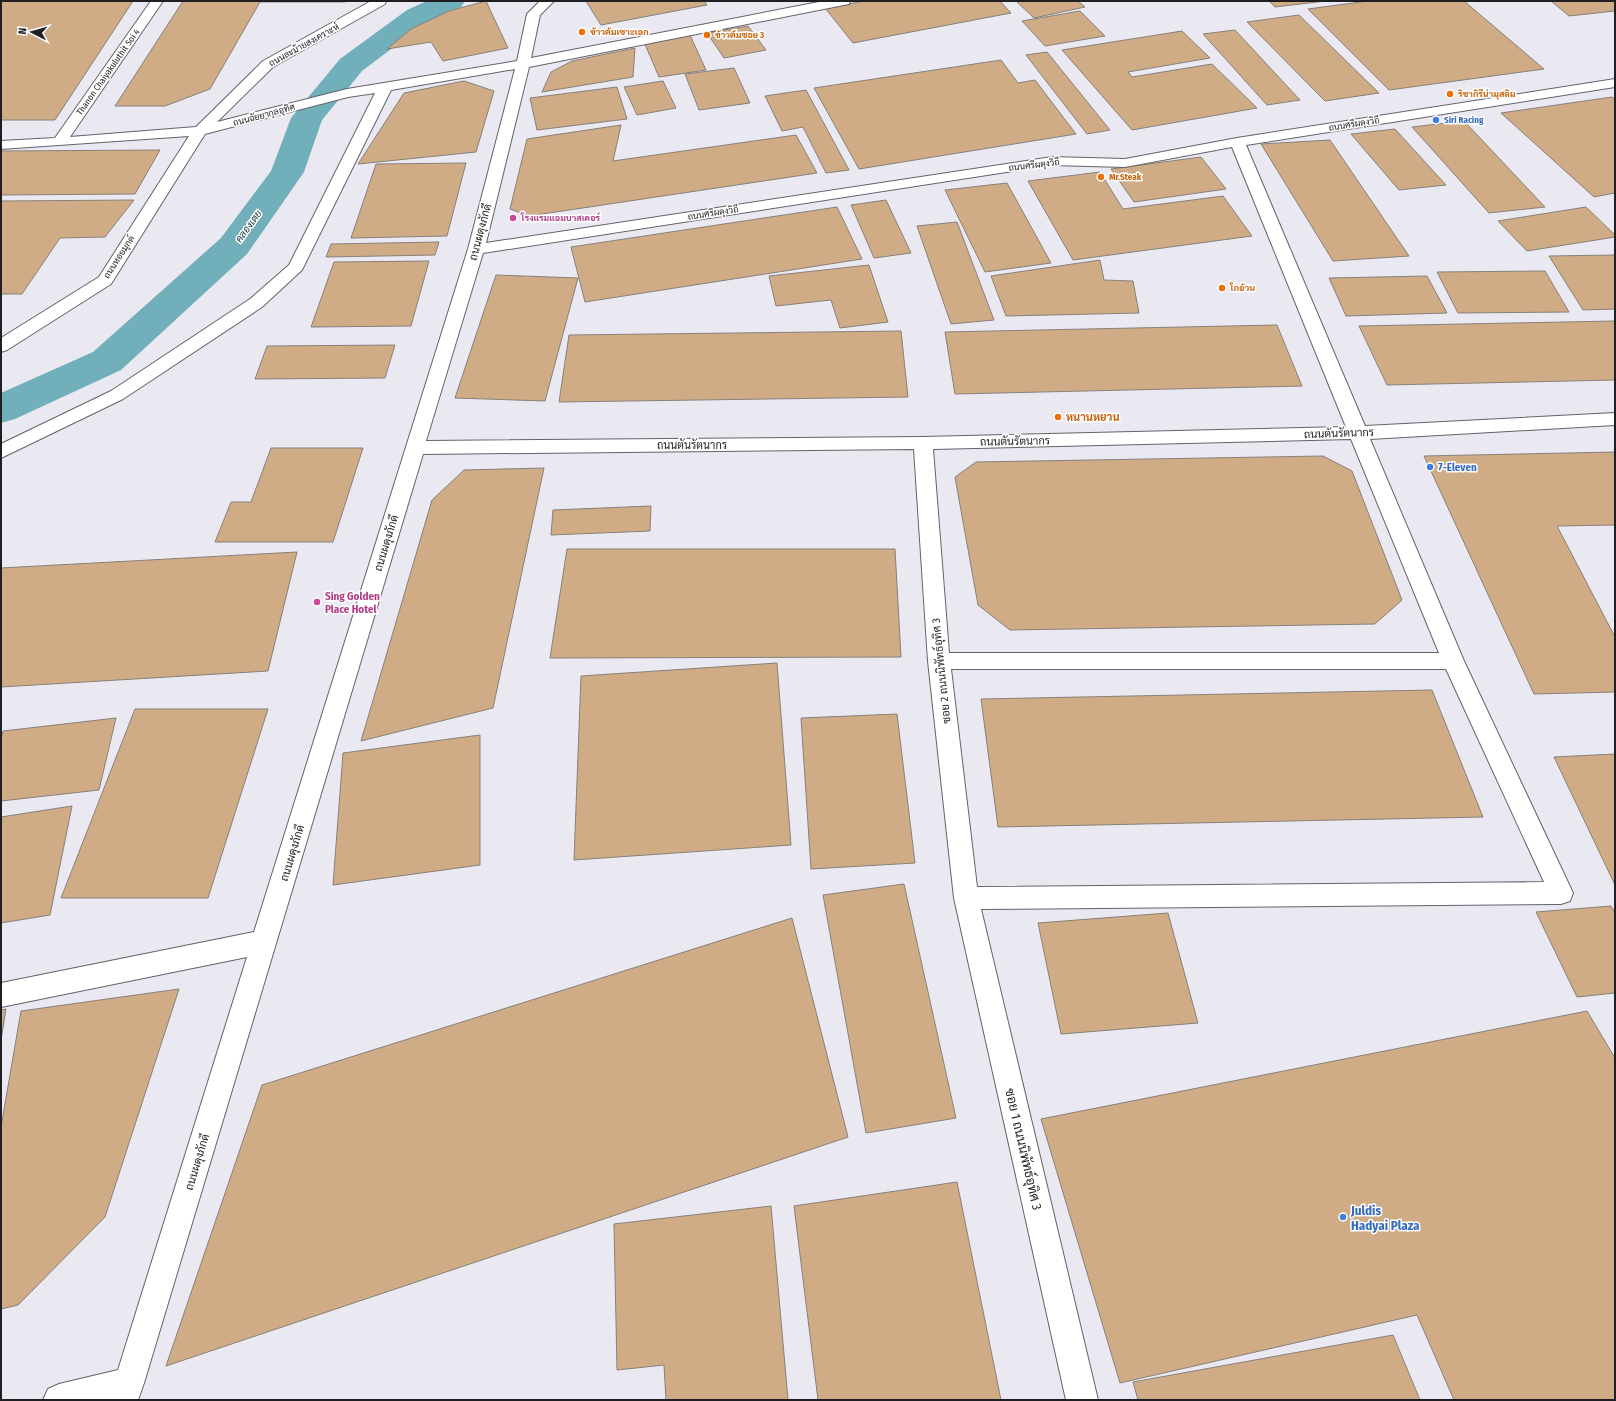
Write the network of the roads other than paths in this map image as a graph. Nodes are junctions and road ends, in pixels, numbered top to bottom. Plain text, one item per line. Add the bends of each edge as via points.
1 (157, 1) edge
2 (380, 1) edge
3 (548, 1) edge
4 (844, 1) edge
5 (523, 64) junction
6 (1615, 83) edge
7 (384, 87) junction
8 (200, 131) junction
9 (60, 142) junction
10 (1237, 142) junction
11 (1, 145) edge
12 (476, 249) junction
13 (1, 346) edge
14 (1615, 419) edge
15 (1357, 433) junction
16 (922, 443) junction
17 (416, 448) junction
18 (1, 452) edge
19 (939, 661) junction
20 (1453, 661) junction
21 (966, 898) junction
22 (264, 942) junction
23 (1, 995) edge
24 (126, 1392) edge
25 (59, 1400) edge
26 (1082, 1400) edge

1 - 9 street, Thanon Chaiyakuluthit Soi 4
2 - 8 street, ถนนละม้ายสงเคราะห์ via 268,64
3 - 5 street, ถนนผดุงภักดี via 534,14
4 - 5 street
5 - 7 street, ถนนฉัยยากุลอุทิศ
5 - 12 street, ถนนผดุงภักดี
6 - 10 street, ถนนศรีผดุงวิถี
7 - 8 street, ถนนฉัยยากุลอุทิศ via 347,93
7 - 18 street via 296,267 256,303 117,395
8 - 9 street, ถนนฉัยยากุลอุทิศ
8 - 13 street, ถนนหอยมุกต์ via 105,280
9 - 11 street, ถนนฉัยยากุลอุทิศ
10 - 12 street, ถนนศรีผดุงวิถี via 1125,163 1052,161
10 - 15 street
12 - 17 street, ถนนผดุงภักดี
14 - 15 street, ถนนตันรัตนากร
15 - 16 street, ถนนตันรัตนากร
15 - 20 street
16 - 17 street, ถนนตันรัตนากร
16 - 19 street, ซอย 2 ถนนนิพัทธ์อุทิศ 3
17 - 22 street, ถนนผดุงภักดี
19 - 20 street
19 - 21 street, ซอย 2 ถนนนิพัทธ์อุทิศ 3
20 - 21 street via 1561,893
21 - 26 street, ซอย 1 ถนนนิพัทธ์อุทิศ 3
22 - 23 street
22 - 24 street, ถนนผดุงภักดี
24 - 25 street

